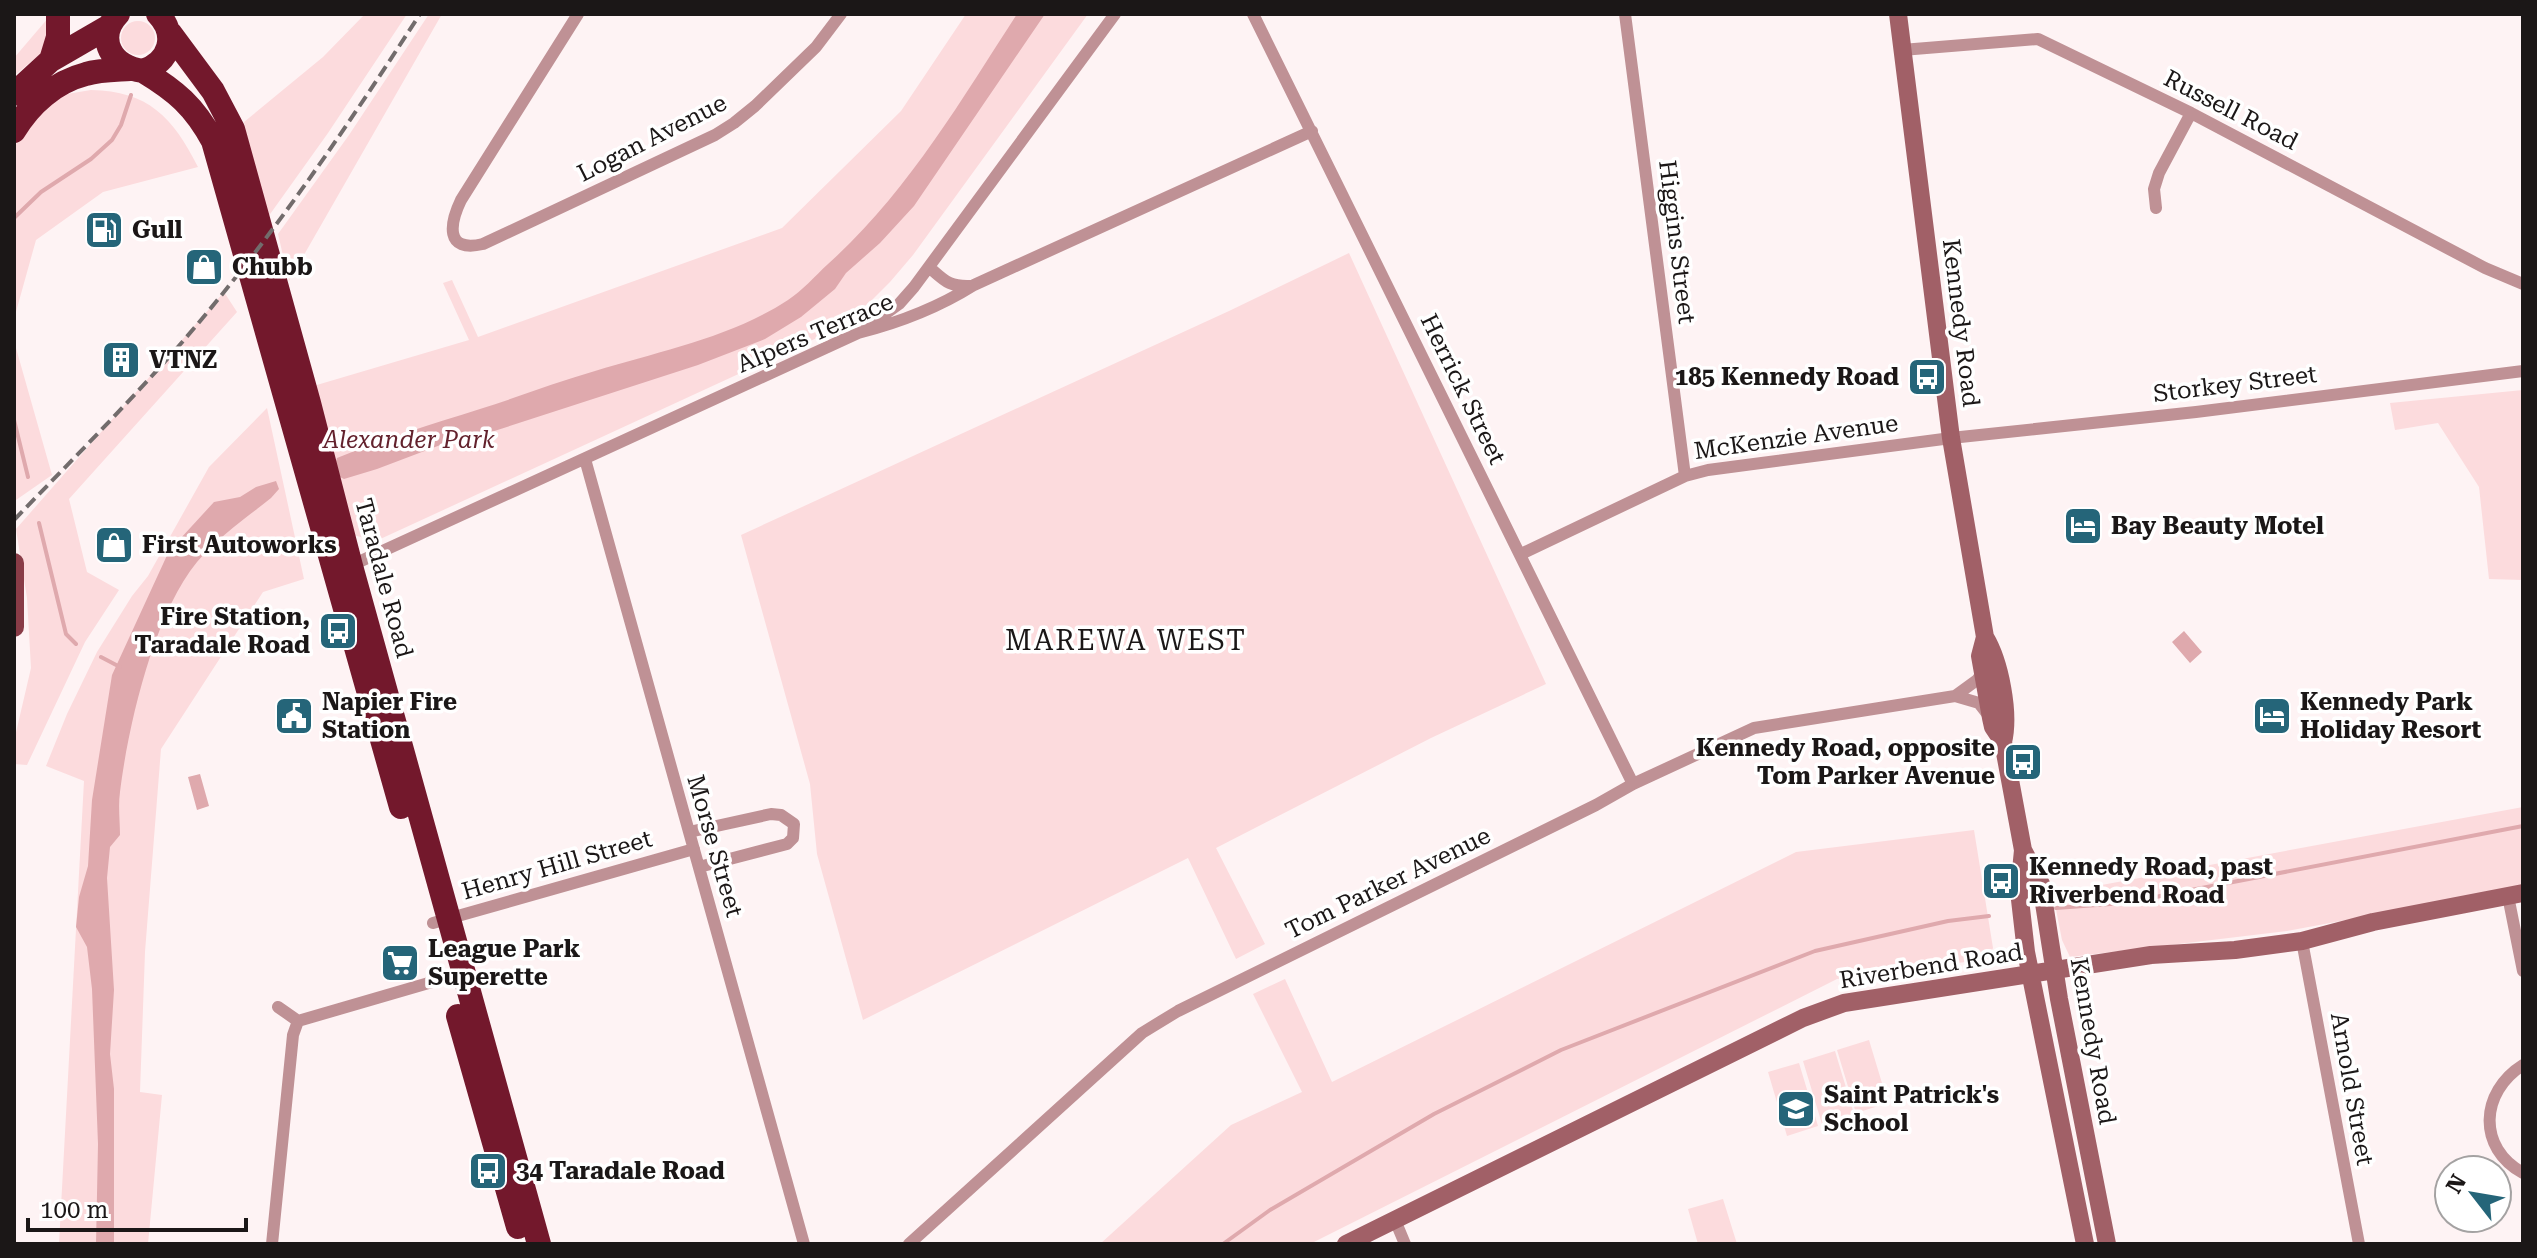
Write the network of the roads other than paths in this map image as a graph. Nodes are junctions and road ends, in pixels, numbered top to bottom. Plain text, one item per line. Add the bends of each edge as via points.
1 (58, 14) edge
2 (578, 14) edge
3 (841, 14) edge
4 (1115, 14) edge
5 (1253, 14) edge
6 (1625, 14) edge
7 (1898, 14) edge
8 (115, 18) edge
9 (165, 21) edge
10 (1902, 50) junction
11 (51, 60) junction
12 (136, 70) junction
13 (14, 94) edge
14 (2191, 113) junction
15 (14, 131) edge
16 (1312, 131) junction
17 (2156, 208) dead end
18 (929, 267) junction
19 (2523, 284) edge
20 (974, 285) junction
21 (858, 333) junction
22 (2523, 371) edge
23 (1951, 438) junction
24 (585, 459) junction
25 (1685, 476) junction
26 (1521, 554) junction
27 (14, 563) edge
28 (343, 569) junction
29 (14, 627) edge
30 (1985, 637) junction
31 (1983, 672) junction
32 (1955, 696) junction
33 (1991, 718) junction
34 (2003, 742) junction
35 (1633, 784) junction
36 (689, 832) junction
37 (694, 849) junction
38 (2023, 850) junction
39 (699, 867) junction
40 (2516, 895) edge
41 (440, 921) junction
42 (2302, 941) junction
43 (2056, 971) junction
44 (2523, 971) edge
45 (2030, 974) junction
46 (455, 975) junction
47 (278, 1007) dead end
48 (298, 1021) junction
49 (2522, 1064) edge
50 (2523, 1173) edge
51 (1395, 1220) junction
52 (272, 1244) edge
53 (522, 1244) edge
54 (539, 1244) edge
55 (804, 1244) edge
56 (909, 1244) edge
57 (1346, 1244) edge
58 (1405, 1244) edge
59 (2085, 1244) edge
60 (2107, 1244) edge
61 (2359, 1244) edge

1 - 11 highway
2 - 3 street, Logan Avenue via 461,200 452,221 459,242 483,244 715,135 755,106 816,47
4 - 18 street
5 - 16 street, Herrick Street
6 - 25 street, Higgins Street
7 - 10 main road, Kennedy Road
8 - 11 highway
8 - 12 highway via 108,48
9 - 12 highway via 170,41 163,58 151,68
9 - 28 highway, Taradale Road via 233,129 309,403
10 - 14 street, Russell Road via 2038,39
10 - 23 main road, Kennedy Road
11 - 13 highway
12 - 15 highway via 87,73 63,82 31,107
12 - 28 highway, Taradale Road via 186,101 213,141
14 - 17 street via 2159,173
14 - 19 street, Russell Road
16 - 20 street, Alpers Terrace
16 - 26 street, Herrick Street
18 - 20 street via 955,286
18 - 21 street via 899,304
20 - 21 street, Alpers Terrace via 928,310
21 - 24 street, Alpers Terrace
22 - 23 street, Storkey Street
23 - 25 street, McKenzie Avenue
23 - 30 main road, Kennedy Road
24 - 28 street, Alpers Terrace
24 - 36 street, Morse Street
25 - 26 street, McKenzie Avenue
26 - 35 street, Herrick Street
27 - 29 main road
28 - 41 highway, Taradale Road
30 - 31 main road, Kennedy Road
30 - 34 main road, Kennedy Road via 1994,652 2007,725
31 - 32 street
31 - 33 main road, Kennedy Road
32 - 33 street via 1979,703
32 - 35 street, Tom Parker Avenue via 1754,728
33 - 34 main road, Kennedy Road
34 - 38 main road, Kennedy Road
35 - 56 street, Tom Parker Avenue via 1158,1022
36 - 37 street, Morse Street
36 - 39 street via 771,814 794,824 787,844
37 - 39 street, Morse Street
37 - 41 street, Henry Hill Street
38 - 43 main road, Kennedy Road via 2041,884
38 - 45 main road, Kennedy Road via 2019,891
39 - 55 street, Morse Street
40 - 42 main road, Riverbend Road
40 - 44 street
41 - 46 highway, Taradale Road
42 - 43 main road, Riverbend Road via 2151,955
42 - 61 street, Arnold Street
43 - 45 main road, Riverbend Road
43 - 60 main road, Kennedy Road
45 - 51 main road, Riverbend Road via 1865,998 1822,1010
45 - 59 main road, Kennedy Road
46 - 48 street
46 - 53 highway, Taradale Road
46 - 54 highway, Taradale Road
47 - 48 street
48 - 52 street
49 - 50 street via 2500,1085 2489,1126 2499,1153
51 - 57 main road, Riverbend Road
51 - 58 street

